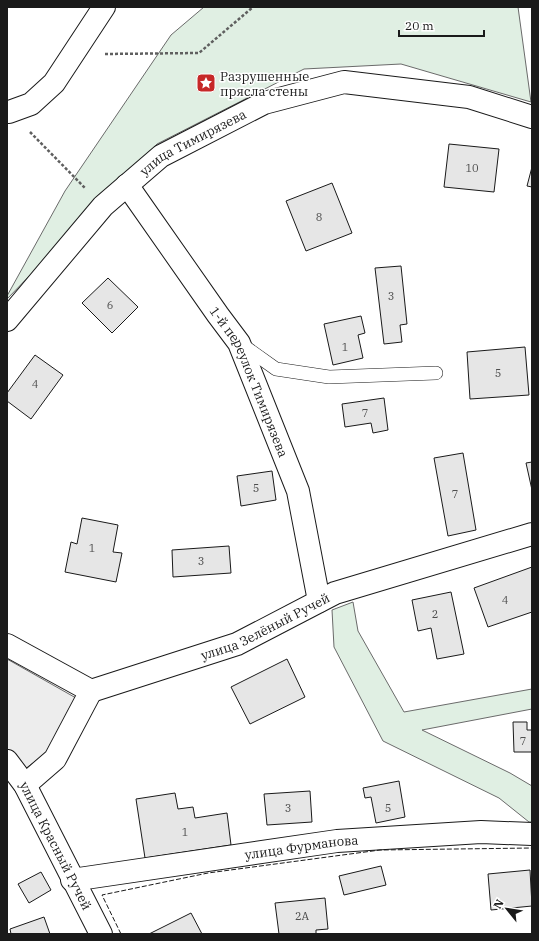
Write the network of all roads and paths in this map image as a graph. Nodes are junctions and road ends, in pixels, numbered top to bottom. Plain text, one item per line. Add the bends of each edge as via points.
1 (104, 7) edge
2 (253, 7) edge
3 (72, 55) junction
4 (8, 112) edge
5 (532, 117) edge
6 (127, 185) junction
7 (103, 206) junction
8 (7, 320) edge
9 (239, 343) junction
10 (436, 373) dead end
11 (532, 534) edge
12 (319, 602) junction
13 (7, 645) edge
14 (90, 691) junction
15 (7, 761) edge
16 (25, 785) junction
17 (532, 834) edge
18 (72, 880) junction
19 (101, 934) edge

1 - 3 street
2 - 3 path via 199,53
3 - 4 street via 54,83 31,104
4 - 7 path
5 - 6 street, улица Тимирязева via 469,97 344,82 264,103 161,156
6 - 7 street, улица Тимирязева
6 - 9 street, 1-й переулок Тимирязева
7 - 8 street, улица Тимирязева
9 - 10 lane via 276,369 329,377
9 - 12 street, 1-й переулок Тимирязева via 298,491
11 - 12 street, улица Зелёный Ручей via 335,593
12 - 14 street, улица Зелёный Ручей via 237,644
13 - 14 street
14 - 16 street via 54,759
15 - 16 street, улица Красный Ручей
16 - 18 street, улица Красный Ручей
17 - 18 street, улица Фурманова via 481,832 337,841
18 - 19 street, улица Красный Ручей

